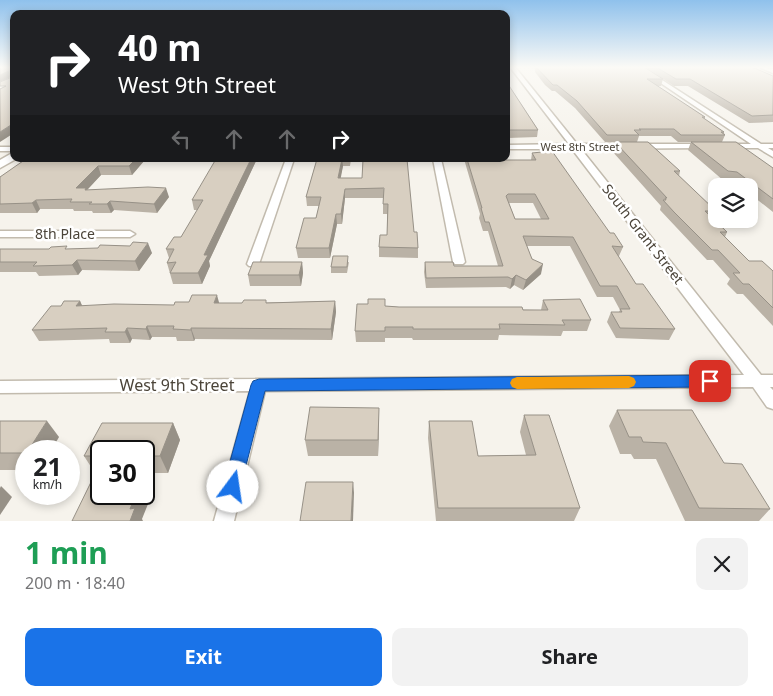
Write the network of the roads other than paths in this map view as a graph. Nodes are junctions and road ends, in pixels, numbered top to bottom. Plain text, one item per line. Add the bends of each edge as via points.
1 (532, 91) edge
2 (676, 91) edge
3 (760, 146) junction
4 (773, 146) edge
5 (510, 147) edge
6 (574, 147) junction
7 (773, 155) edge
8 (289, 162) edge
9 (438, 162) edge
10 (0, 234) edge
11 (130, 234) dead end
12 (459, 262) dead end
13 (253, 264) edge
14 (757, 381) junction
15 (773, 381) edge
16 (259, 385) junction
17 (0, 387) edge
18 (773, 402) edge
19 (224, 521) edge

1 - 6 street, South Grant Street
2 - 3 street
3 - 4 street, West 8th Street
3 - 6 street, West 8th Street
3 - 7 street
5 - 6 street, West 8th Street
6 - 14 street, South Grant Street
8 - 13 street
9 - 12 street
10 - 11 street, 8th Place
14 - 15 street, West 9th Street
14 - 16 street, West 9th Street
14 - 18 street, South Grant Street
16 - 17 street, West 9th Street
16 - 19 street

